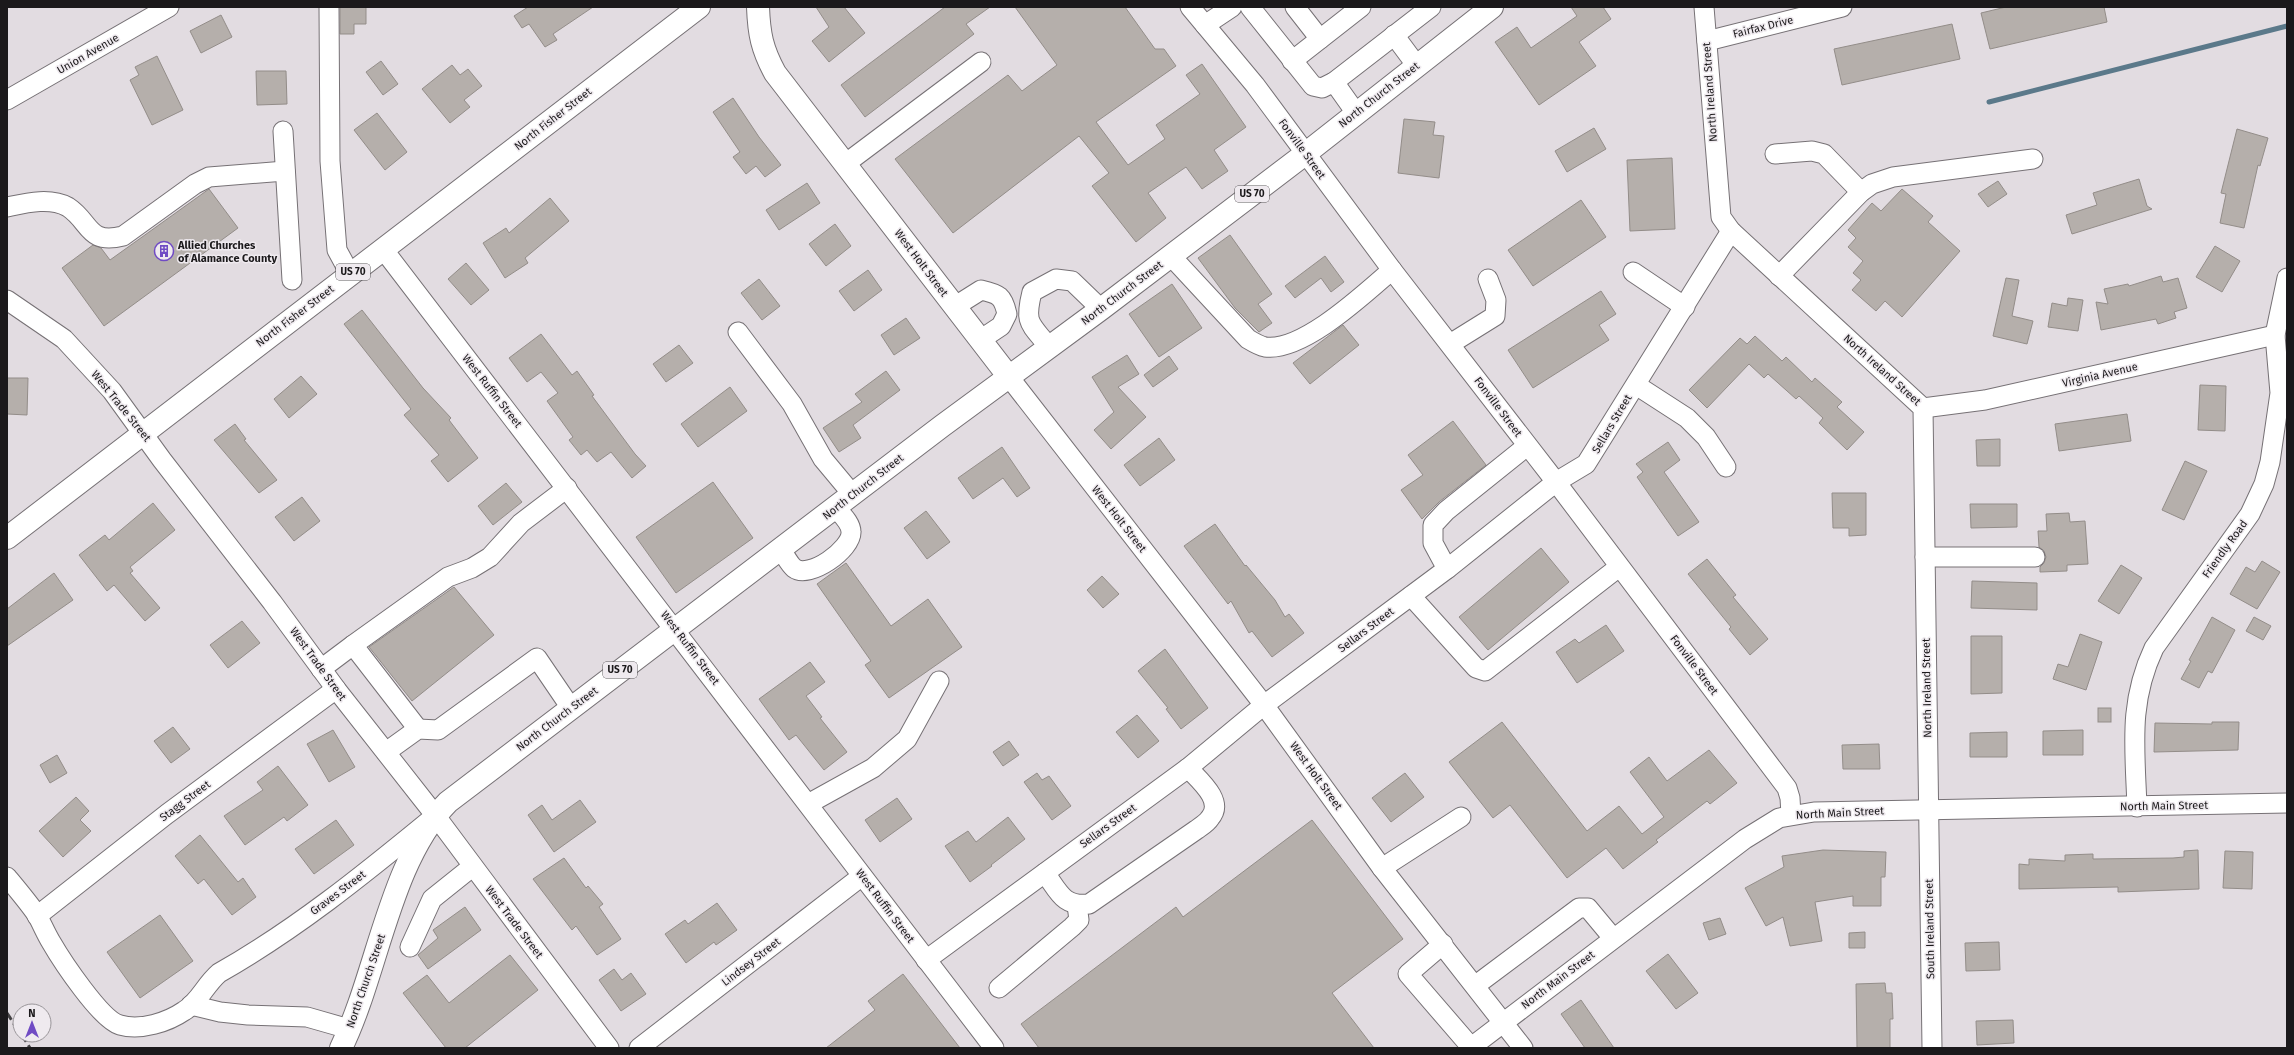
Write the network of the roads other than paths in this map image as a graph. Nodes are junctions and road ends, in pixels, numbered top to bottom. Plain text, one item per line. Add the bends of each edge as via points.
1 (169, 7) edge
2 (329, 7) edge
3 (699, 7) edge
4 (758, 7) edge
5 (1190, 7) edge
6 (1232, 7) edge
7 (1250, 7) edge
8 (1295, 7) edge
9 (1361, 7) edge
10 (1431, 7) edge
11 (1492, 7) edge
12 (1704, 7) edge
13 (1842, 7) edge
14 (1205, 25) junction
15 (1394, 35) junction
16 (1320, 39) junction
17 (1707, 40) junction
18 (1292, 61) junction
19 (981, 62) dead end
20 (1416, 66) junction
21 (1334, 82) junction
22 (7, 100) edge
23 (1356, 113) junction
24 (283, 131) dead end
25 (1305, 154) junction
26 (1775, 154) dead end
27 (2032, 159) dead end
28 (845, 164) junction
29 (285, 171) junction
30 (1861, 192) junction
31 (7, 207) edge
32 (1731, 232) junction
33 (383, 250) junction
34 (1171, 256) junction
35 (1392, 270) junction
36 (1633, 272) dead end
37 (350, 274) junction
38 (1779, 276) junction
39 (2287, 278) edge
40 (1488, 279) dead end
41 (292, 280) dead end
42 (1032, 292) junction
43 (7, 300) edge
44 (1004, 300) junction
45 (954, 307) junction
46 (1685, 307) junction
47 (1101, 309) junction
48 (738, 332) dead end
49 (2275, 335) junction
50 (980, 340) junction
51 (1450, 344) junction
52 (1049, 347) junction
53 (1009, 377) junction
54 (1636, 385) junction
55 (1923, 408) junction
56 (143, 432) junction
57 (1527, 446) junction
58 (1726, 467) dead end
59 (1556, 482) junction
60 (567, 488) junction
61 (853, 495) junction
62 (836, 508) junction
63 (7, 538) edge
64 (781, 550) junction
65 (1925, 557) junction
66 (2035, 557) dead end
67 (1619, 567) junction
68 (1447, 569) junction
69 (1411, 596) junction
70 (675, 629) junction
71 (353, 645) junction
72 (321, 669) junction
73 (939, 681) dead end
74 (336, 689) junction
75 (1264, 705) junction
76 (571, 708) junction
77 (418, 729) junction
78 (386, 752) junction
79 (1188, 768) junction
80 (2287, 803) edge
81 (808, 804) junction
82 (2137, 807) junction
83 (1928, 810) junction
84 (435, 815) junction
85 (1791, 815) junction
86 (1461, 817) dead end
87 (472, 867) junction
88 (1382, 868) junction
89 (1045, 873) junction
90 (7, 876) edge
91 (862, 876) junction
92 (1077, 905) junction
93 (37, 916) junction
94 (1613, 938) junction
95 (1443, 944) junction
96 (410, 947) dead end
97 (926, 960) junction
98 (1476, 985) junction
99 (999, 988) dead end
100 (191, 1005) junction
101 (1503, 1022) junction
102 (345, 1038) edge
103 (609, 1048) edge
104 (640, 1048) edge
105 (994, 1048) edge
106 (1470, 1048) edge
107 (1523, 1048) edge
108 (1932, 1048) edge

1 - 22 street, Union Avenue
2 - 37 street via 330,168 337,250
3 - 33 main road, North Fisher Street / US 70
4 - 28 main road, West Holt Street via 761,40 775,73
5 - 14 street, Fonville Street
6 - 14 street
7 - 18 street
8 - 16 street
9 - 16 street
10 - 15 street
11 - 20 main road, North Church Street / US 70
12 - 17 street, North Ireland Street
13 - 17 street, Fairfax Drive
14 - 25 street, Fonville Street via 1255,84
15 - 20 street
15 - 21 street
16 - 18 street
17 - 32 street, North Ireland Street via 1718,201 1721,217
18 - 21 street via 1313,86 1322,88
19 - 28 street
20 - 23 main road, North Church Street / US 70
21 - 23 street
23 - 25 main road, North Church Street / US 70
24 - 29 street
25 - 34 main road, North Church Street / US 70
25 - 35 street, Fonville Street
26 - 30 street via 1812,151 1824,154
27 - 30 street via 1893,177 1872,184
28 - 45 main road, West Holt Street
29 - 31 street via 209,177 195,184 123,236 114,239 95,236 68,208 55,203 34,202
29 - 41 street
30 - 38 street
32 - 38 street, North Ireland Street
32 - 46 street, Sellars Street
33 - 37 main road, North Fisher Street / US 70
33 - 60 street, West Ruffin Street
34 - 35 street via 1248,339 1264,347 1296,342 1355,302
34 - 47 main road, North Church Street / US 70
35 - 51 street, Fonville Street
36 - 46 street
37 - 56 main road, North Fisher Street / US 70
38 - 55 street, North Ireland Street
39 - 49 street, Friendly Road
40 - 51 street via 1496,300 1495,316
42 - 44 street via 1016,294
42 - 47 street via 1056,279 1072,281
42 - 52 street via 1027,313 1028,321
43 - 56 street, West Trade Street via 64,339 112,391
44 - 45 street via 994,293 981,290
44 - 50 street via 1008,314 1001,326
45 - 50 main road, West Holt Street
46 - 54 street, Sellars Street
47 - 52 main road, North Church Street / US 70
48 - 61 street via 792,404 823,459
49 - 55 street, Virginia Avenue via 1985,400
49 - 82 street, Friendly Road via 2280,393 2270,462 2264,484 2250,514 2154,648 2139,686 2134,724
50 - 53 main road, West Holt Street
51 - 57 street, Fonville Street
52 - 53 main road, North Church Street / US 70
53 - 61 main road, North Church Street / US 70
53 - 75 street, West Holt Street
54 - 58 street via 1687,418 1706,437
54 - 59 street, Sellars Street via 1590,460
55 - 65 street, North Ireland Street
56 - 63 main road, North Fisher Street / US 70
56 - 72 street, West Trade Street
57 - 59 street, Fonville Street
57 - 68 street via 1433,524 1433,543
59 - 67 street, Fonville Street
59 - 68 street, Sellars Street
60 - 70 street, West Ruffin Street
60 - 71 street via 521,523 490,557 472,568 448,576
61 - 62 main road, North Church Street / US 70
62 - 64 main road, North Church Street / US 70
62 - 64 street via 850,526 851,533 850,540 841,550 816,568 801,571 794,568
64 - 70 main road, North Church Street / US 70
65 - 66 street
65 - 83 street, North Ireland Street
67 - 69 street via 1485,671 1476,668
67 - 85 street, Fonville Street via 1787,788
68 - 69 street, Sellars Street
69 - 75 street, Sellars Street
70 - 76 main road, North Church Street / US 70
70 - 81 street, West Ruffin Street
71 - 72 street
71 - 77 street
72 - 74 street, West Trade Street
73 - 81 street via 902,744 873,768
74 - 78 street, West Trade Street
74 - 93 street, Stagg Street via 167,814
75 - 79 street, Sellars Street
75 - 88 street, West Holt Street
76 - 77 street via 537,658 438,730
76 - 84 main road, North Church Street / US 70 via 448,802
77 - 78 street
78 - 84 street, West Trade Street
79 - 89 street, Sellars Street
79 - 92 street via 1211,794 1215,807 1211,818 1089,904
80 - 82 street, North Main Street
81 - 91 street, West Ruffin Street
82 - 83 street, North Main Street
83 - 85 street, North Main Street via 1814,812
83 - 108 street, South Ireland Street
84 - 87 street, West Trade Street
84 - 100 street, Graves Street via 364,873 208,982
84 - 102 main road, North Church Street / US 70 via 418,844 394,898
85 - 94 street, North Main Street via 1779,818 1745,839
86 - 88 street
87 - 96 street via 432,899
87 - 103 street, West Trade Street
88 - 95 street, West Holt Street
89 - 92 street via 1065,901
89 - 97 street, Sellars Street
90 - 93 street
91 - 97 street, West Ruffin Street
91 - 104 street, Lindsey Street
92 - 99 street via 1079,920
93 - 100 street via 51,942 100,1011 112,1021 121,1025 146,1026 162,1022
94 - 98 street via 1588,908 1579,908
94 - 101 street, North Main Street
95 - 98 street, West Holt Street
95 - 106 street via 1408,974
97 - 105 street, West Ruffin Street
98 - 101 street, West Holt Street
100 - 102 street via 248,1015 307,1017
101 - 106 street, North Main Street
101 - 107 street, West Holt Street

